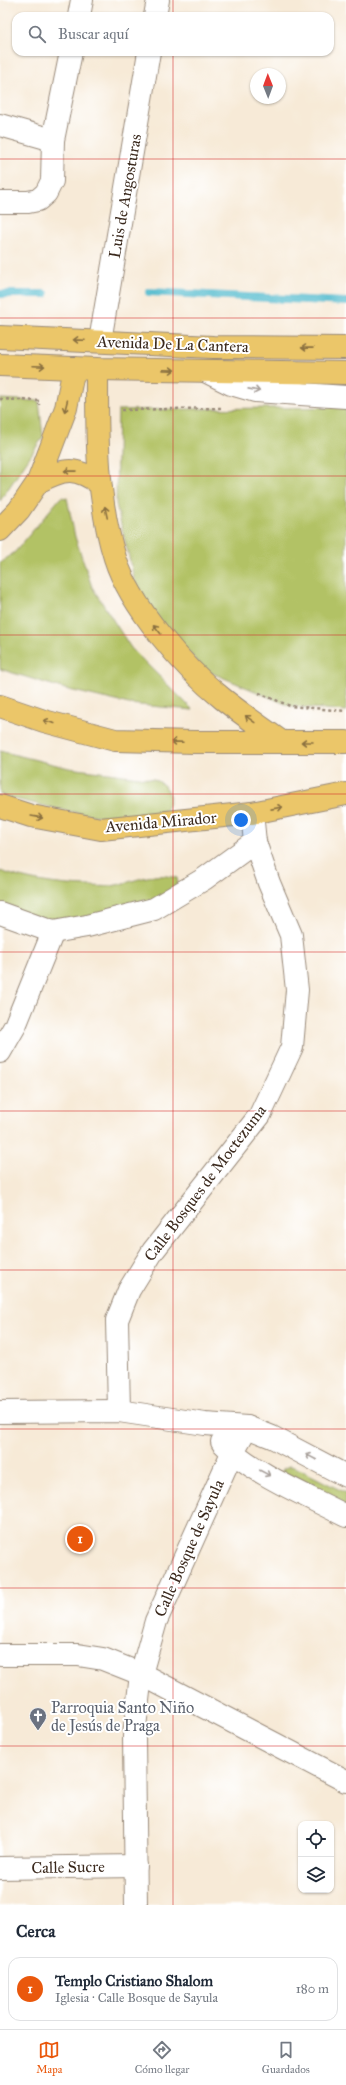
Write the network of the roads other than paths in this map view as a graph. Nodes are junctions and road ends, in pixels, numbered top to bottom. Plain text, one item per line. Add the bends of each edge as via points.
1 (82, 0) edge
2 (158, 0) edge
3 (80, 12) edge
4 (156, 12) edge
5 (70, 56) edge
6 (148, 56) edge
7 (0, 125) edge
8 (53, 140) junction
9 (0, 202) edge
10 (0, 337) edge
11 (100, 341) junction
12 (346, 348) edge
13 (0, 365) edge
14 (74, 368) junction
15 (96, 368) junction
16 (205, 371) junction
17 (346, 373) edge
18 (346, 397) edge
19 (38, 482) junction
20 (100, 484) junction
21 (0, 530) edge
22 (0, 706) edge
23 (282, 742) junction
24 (346, 742) edge
25 (346, 794) edge
26 (0, 806) edge
27 (252, 813) junction
28 (255, 842) junction
29 (0, 913) edge
30 (53, 932) junction
31 (0, 1052) edge
32 (119, 1411) junction
33 (0, 1412) edge
34 (205, 1424) junction
35 (247, 1427) junction
36 (232, 1453) junction
37 (346, 1476) edge
38 (346, 1516) edge
39 (0, 1656) edge
40 (141, 1674) junction
41 (346, 1781) edge
42 (136, 1866) junction
43 (0, 1868) edge
44 (136, 1905) edge

1 - 3 street
2 - 4 street
5 - 8 street
6 - 11 street, Luis de Angosturas
7 - 8 street
8 - 9 street via 52,181 46,193 38,200 28,202
11 -> 10 main road, Avenida De La Cantera
12 -> 11 main road, Avenida De La Cantera via 214,347
13 -> 14 main road, Avenida De La Cantera
14 - 15 main road, Avenida De La Cantera
14 -> 19 main road via 66,408
15 -> 16 main road, Avenida De La Cantera
15 - 20 main road
16 - 17 main road, Avenida De La Cantera
16 -> 18 street via 231,384 255,391
20 -> 19 main road via 87,474 74,470 55,473
19 - 21 main road via 19,510
23 -> 20 main road via 222,698 177,654 153,624 133,595 116,559
23 -> 22 main road via 115,740
24 -> 23 main road
27 -> 25 main road, Avenida Mirador
26 -> 27 main road, Avenida Mirador via 30,816 101,829
27 - 28 street, Calle Bosques de Moctezuma
28 - 30 street via 204,879 154,909
28 - 32 street, Calle Bosques de Moctezuma via 291,935 297,990 292,1046 260,1115 153,1251 129,1290 117,1320
29 - 30 street
30 - 31 street via 15,1026
32 - 33 street
32 - 34 street
34 - 35 street
34 - 36 street
35 - 36 street, Calle Bosque de Sayula
37 -> 35 street via 272,1436
36 -> 38 street via 259,1471
36 - 40 street, Calle Bosque de Sayula via 156,1621
39 - 40 street via 78,1655 102,1659
40 - 41 street
40 - 42 street, Calle Bosque de Sayula via 134,1736
42 - 43 street, Calle Sucre
42 - 44 street, Calle Bosque de Sayula

